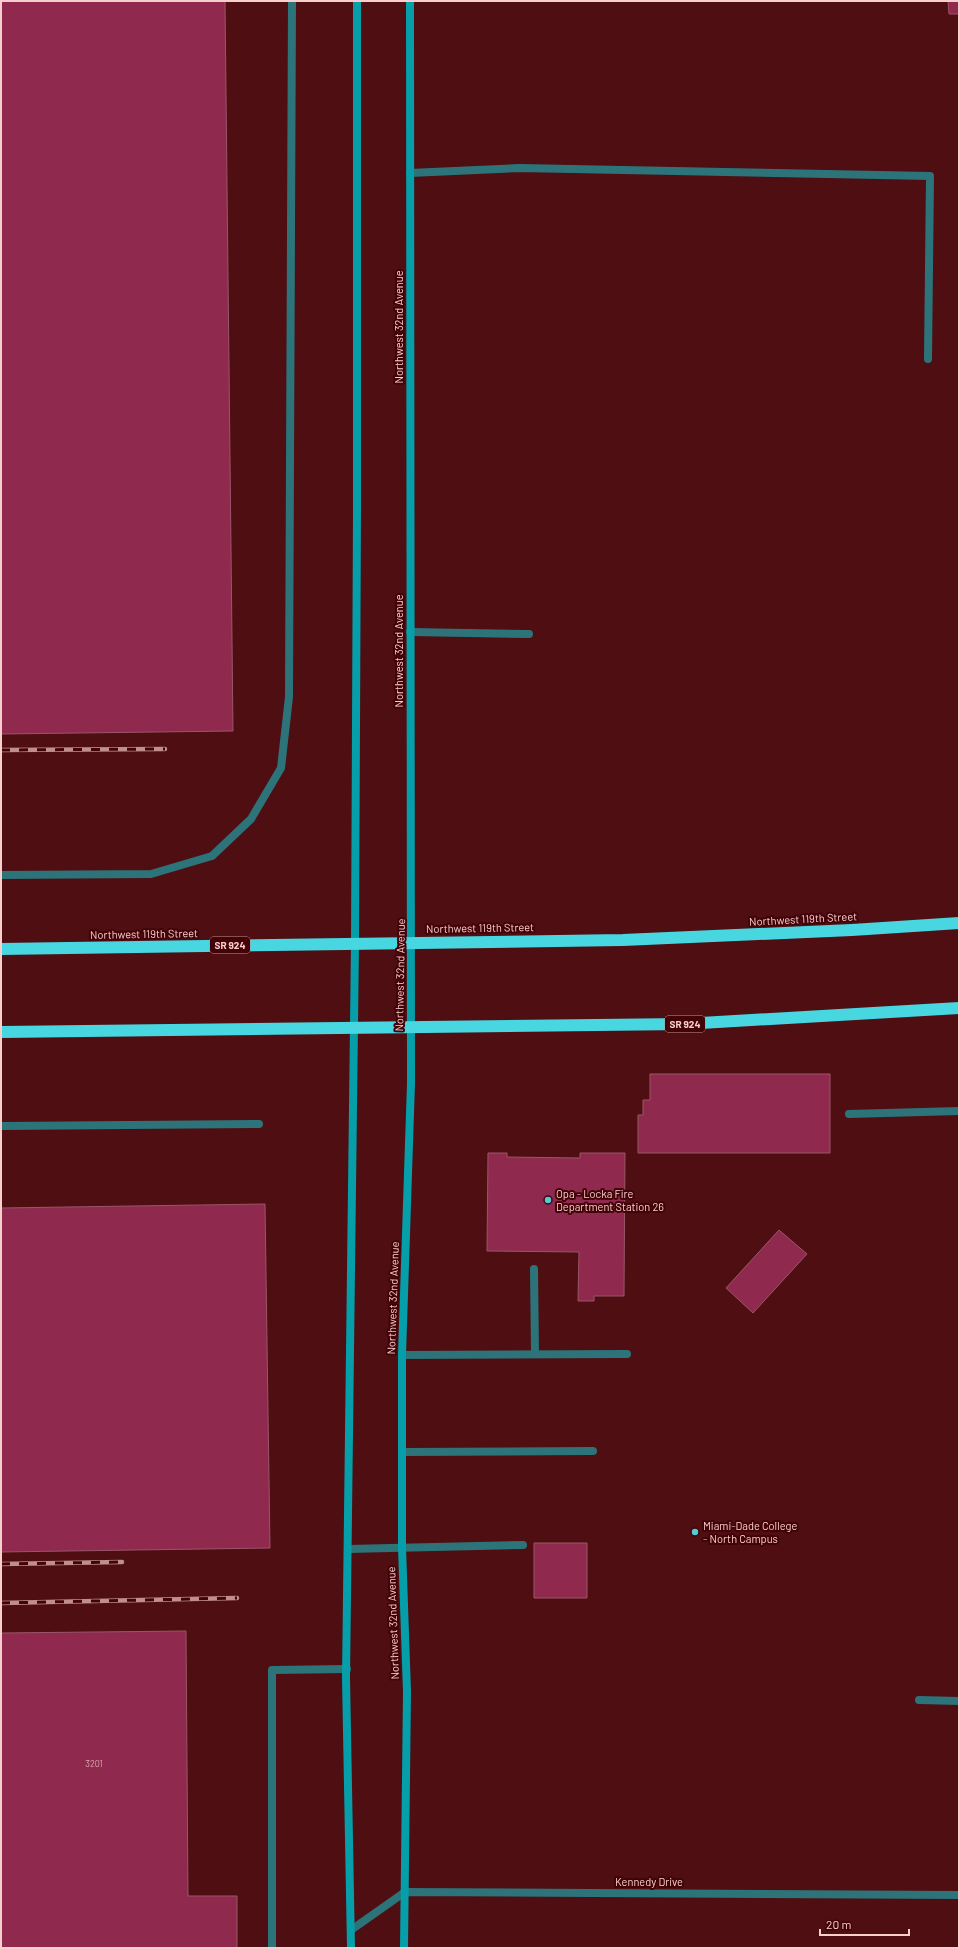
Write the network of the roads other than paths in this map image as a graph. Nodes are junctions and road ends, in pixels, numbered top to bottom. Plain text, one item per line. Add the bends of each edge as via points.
1 (292, 1) edge
2 (357, 1) edge
3 (410, 1) edge
4 (410, 173) junction
5 (928, 359) dead end
6 (410, 632) junction
7 (530, 634) dead end
8 (1, 875) edge
9 (959, 922) edge
10 (412, 942) junction
11 (355, 943) junction
12 (1, 949) edge
13 (959, 1008) edge
14 (353, 1026) junction
15 (410, 1026) junction
16 (1, 1032) edge
17 (959, 1111) edge
18 (849, 1114) dead end
19 (259, 1124) dead end
20 (1, 1126) edge
21 (534, 1269) dead end
22 (535, 1354) junction
23 (627, 1354) dead end
24 (402, 1355) junction
25 (593, 1451) dead end
26 (402, 1452) junction
27 (522, 1545) dead end
28 (402, 1547) junction
29 (348, 1549) junction
30 (347, 1669) junction
31 (919, 1700) dead end
32 (959, 1701) edge
33 (406, 1892) junction
34 (959, 1894) edge
35 (351, 1930) junction
36 (272, 1948) edge
37 (351, 1948) edge
38 (404, 1948) edge

1 - 8 street via 289,697 281,768 251,819 212,856 151,874
2 - 11 main road
3 - 4 main road, Northwest 32nd Avenue
4 - 5 street via 520,168 930,176
4 - 6 main road, Northwest 32nd Avenue
6 - 7 street
6 - 10 main road, Northwest 32nd Avenue
9 - 10 highway, Northwest 119th Street / SR 924 via 852,930 623,940
10 - 11 highway, Northwest 119th Street / SR 924
10 - 15 main road, Northwest 32nd Avenue
11 - 12 highway, Northwest 119th Street / SR 924
11 - 14 main road
13 - 15 highway, SR 924 via 684,1024
14 - 15 highway, SR 924
14 - 16 highway, SR 924
14 - 29 main road
15 - 24 main road, Northwest 32nd Avenue via 411,1083
17 - 18 street
19 - 20 street
21 - 22 street
22 - 23 street
22 - 24 street
24 - 26 main road, Northwest 32nd Avenue
25 - 26 street
26 - 28 main road, Northwest 32nd Avenue
27 - 28 street
28 - 29 street
28 - 33 main road, Northwest 32nd Avenue via 407,1692
29 - 30 main road
30 - 35 main road
30 - 36 street via 272,1670
31 - 32 street
33 - 34 street, Kennedy Drive
33 - 35 street
33 - 38 main road, Northwest 32nd Avenue
35 - 37 main road

